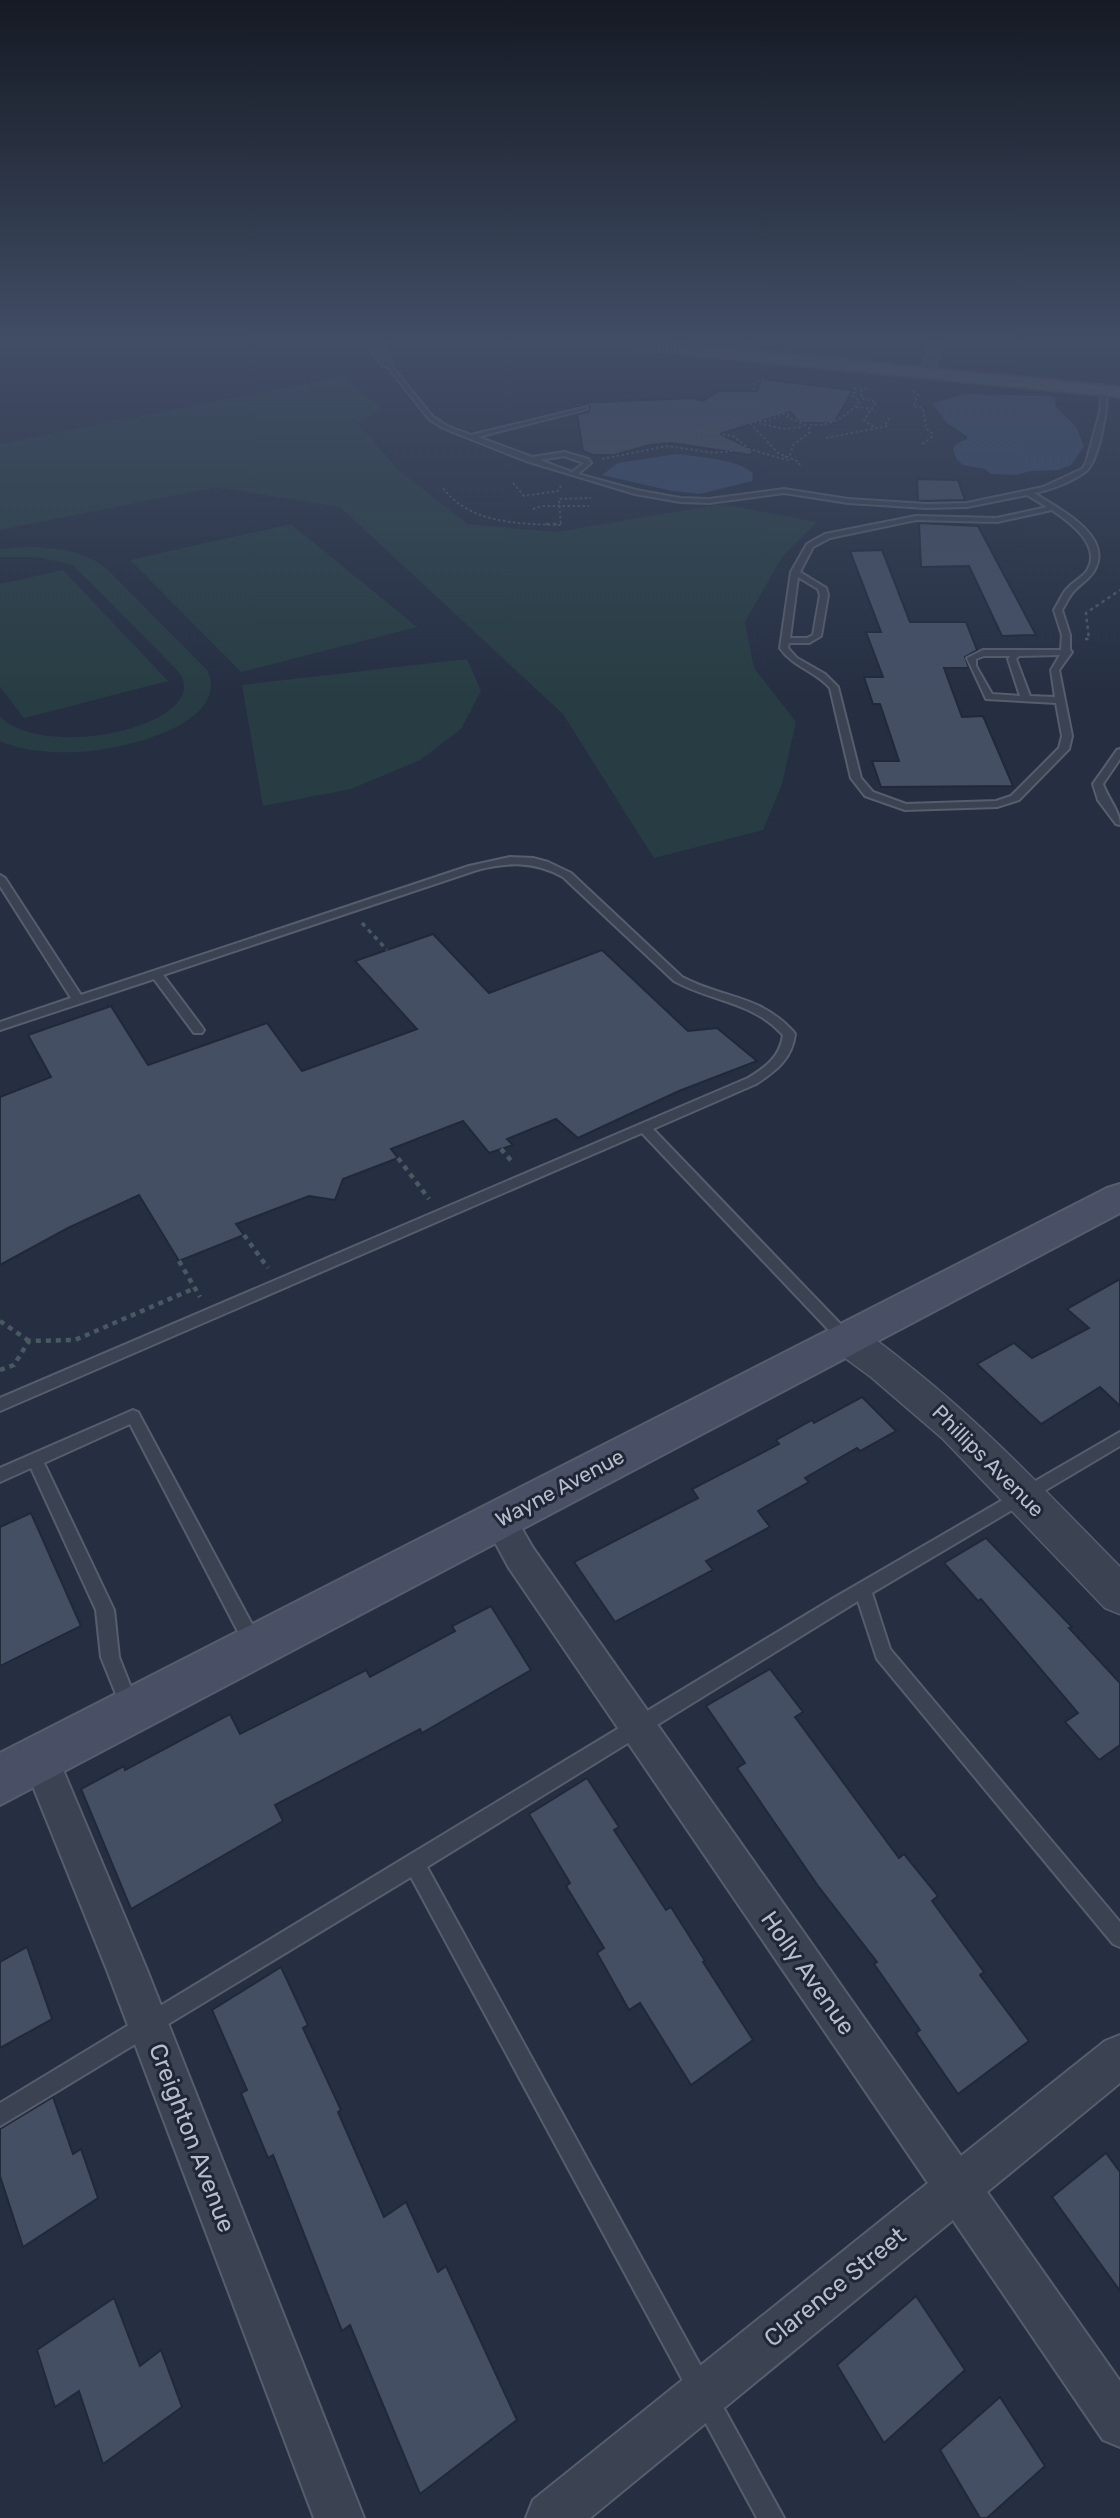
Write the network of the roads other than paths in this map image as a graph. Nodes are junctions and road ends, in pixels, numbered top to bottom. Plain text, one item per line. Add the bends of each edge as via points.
1 (527, 460) joint
2 (530, 460) edge
3 (584, 460) edge
4 (1090, 460) edge
5 (573, 475) junction
6 (1030, 494) junction
7 (1053, 508) junction
8 (795, 572) junction
9 (785, 641) junction
10 (1068, 652) junction
11 (1017, 653) junction
12 (1026, 699) junction
13 (1060, 700) junction
14 (1120, 751) edge
15 (1120, 822) edge
16 (0, 878) edge
17 (156, 974) junction
18 (78, 1000) junction
19 (0, 1027) edge
20 (198, 1030) dead end
21 (644, 1127) junction
22 (1120, 1197) edge
23 (846, 1339) junction
24 (0, 1405) edge
25 (1120, 1438) edge
26 (35, 1460) junction
27 (0, 1475) edge
28 (1021, 1495) junction
29 (499, 1520) junction
30 (863, 1590) junction
31 (1120, 1595) edge
32 (255, 1647) junction
33 (132, 1712) junction
34 (639, 1725) junction
35 (40, 1759) junction
36 (0, 1780) edge
37 (414, 1863) junction
38 (1120, 1937) edge
39 (149, 2027) junction
40 (1120, 2056) edge
41 (0, 2115) edge
42 (957, 2187) junction
43 (704, 2394) junction
44 (1120, 2423) edge
45 (339, 2518) edge
46 (551, 2518) edge
47 (771, 2518) edge

1 - 2 lane
1 - 5 lane
3 - 5 lane via 588,463
4 - 6 lane via 1077,475
5 - 6 lane via 680,500 785,491 927,506 967,505
6 - 7 lane
7 - 8 lane via 997,520 916,517 837,534 810,546
7 - 10 lane via 1085,534 1094,562 1058,610
8 - 9 lane
8 - 9 lane via 824,595 817,636
9 - 13 lane via 783,648 789,657 827,678 834,687 856,778 869,794 905,807 997,804 1015,798 1064,749 1067,736
10 - 11 lane
10 - 13 lane via 1055,670
11 - 12 lane via 1012,659
11 - 12 lane via 971,658 989,697
12 - 13 lane
14 - 15 lane via 1098,784 1103,800
16 - 18 lane
17 - 18 lane
17 - 20 lane
17 - 21 lane via 497,861 517,859 553,866 678,979 694,989 767,1011 789,1034 789,1049 777,1065 752,1081
18 - 19 lane
21 - 23 lane
21 - 24 lane
22 - 23 main road, Wayne Avenue
23 - 28 street, Phillips Avenue via 930,1401
23 - 29 main road, Wayne Avenue
25 - 28 lane
26 - 27 lane
26 - 32 lane via 133,1416
26 - 33 lane via 105,1610 110,1657
28 - 30 lane
28 - 31 street, Phillips Avenue
29 - 32 main road, Wayne Avenue
29 - 34 street, Holly Avenue
30 - 34 lane
30 - 38 lane via 883,1653
32 - 33 main road, Wayne Avenue
33 - 35 main road, Wayne Avenue
34 - 37 lane
34 - 42 street, Holly Avenue
35 - 36 main road, Wayne Avenue
35 - 39 street, Creighton Avenue
37 - 39 lane
37 - 43 lane
39 - 41 lane
39 - 45 street, Creighton Avenue
40 - 42 street, Clarence Street
42 - 43 street, Clarence Street
42 - 44 street, Holly Avenue
43 - 46 street, Clarence Street
43 - 47 lane

